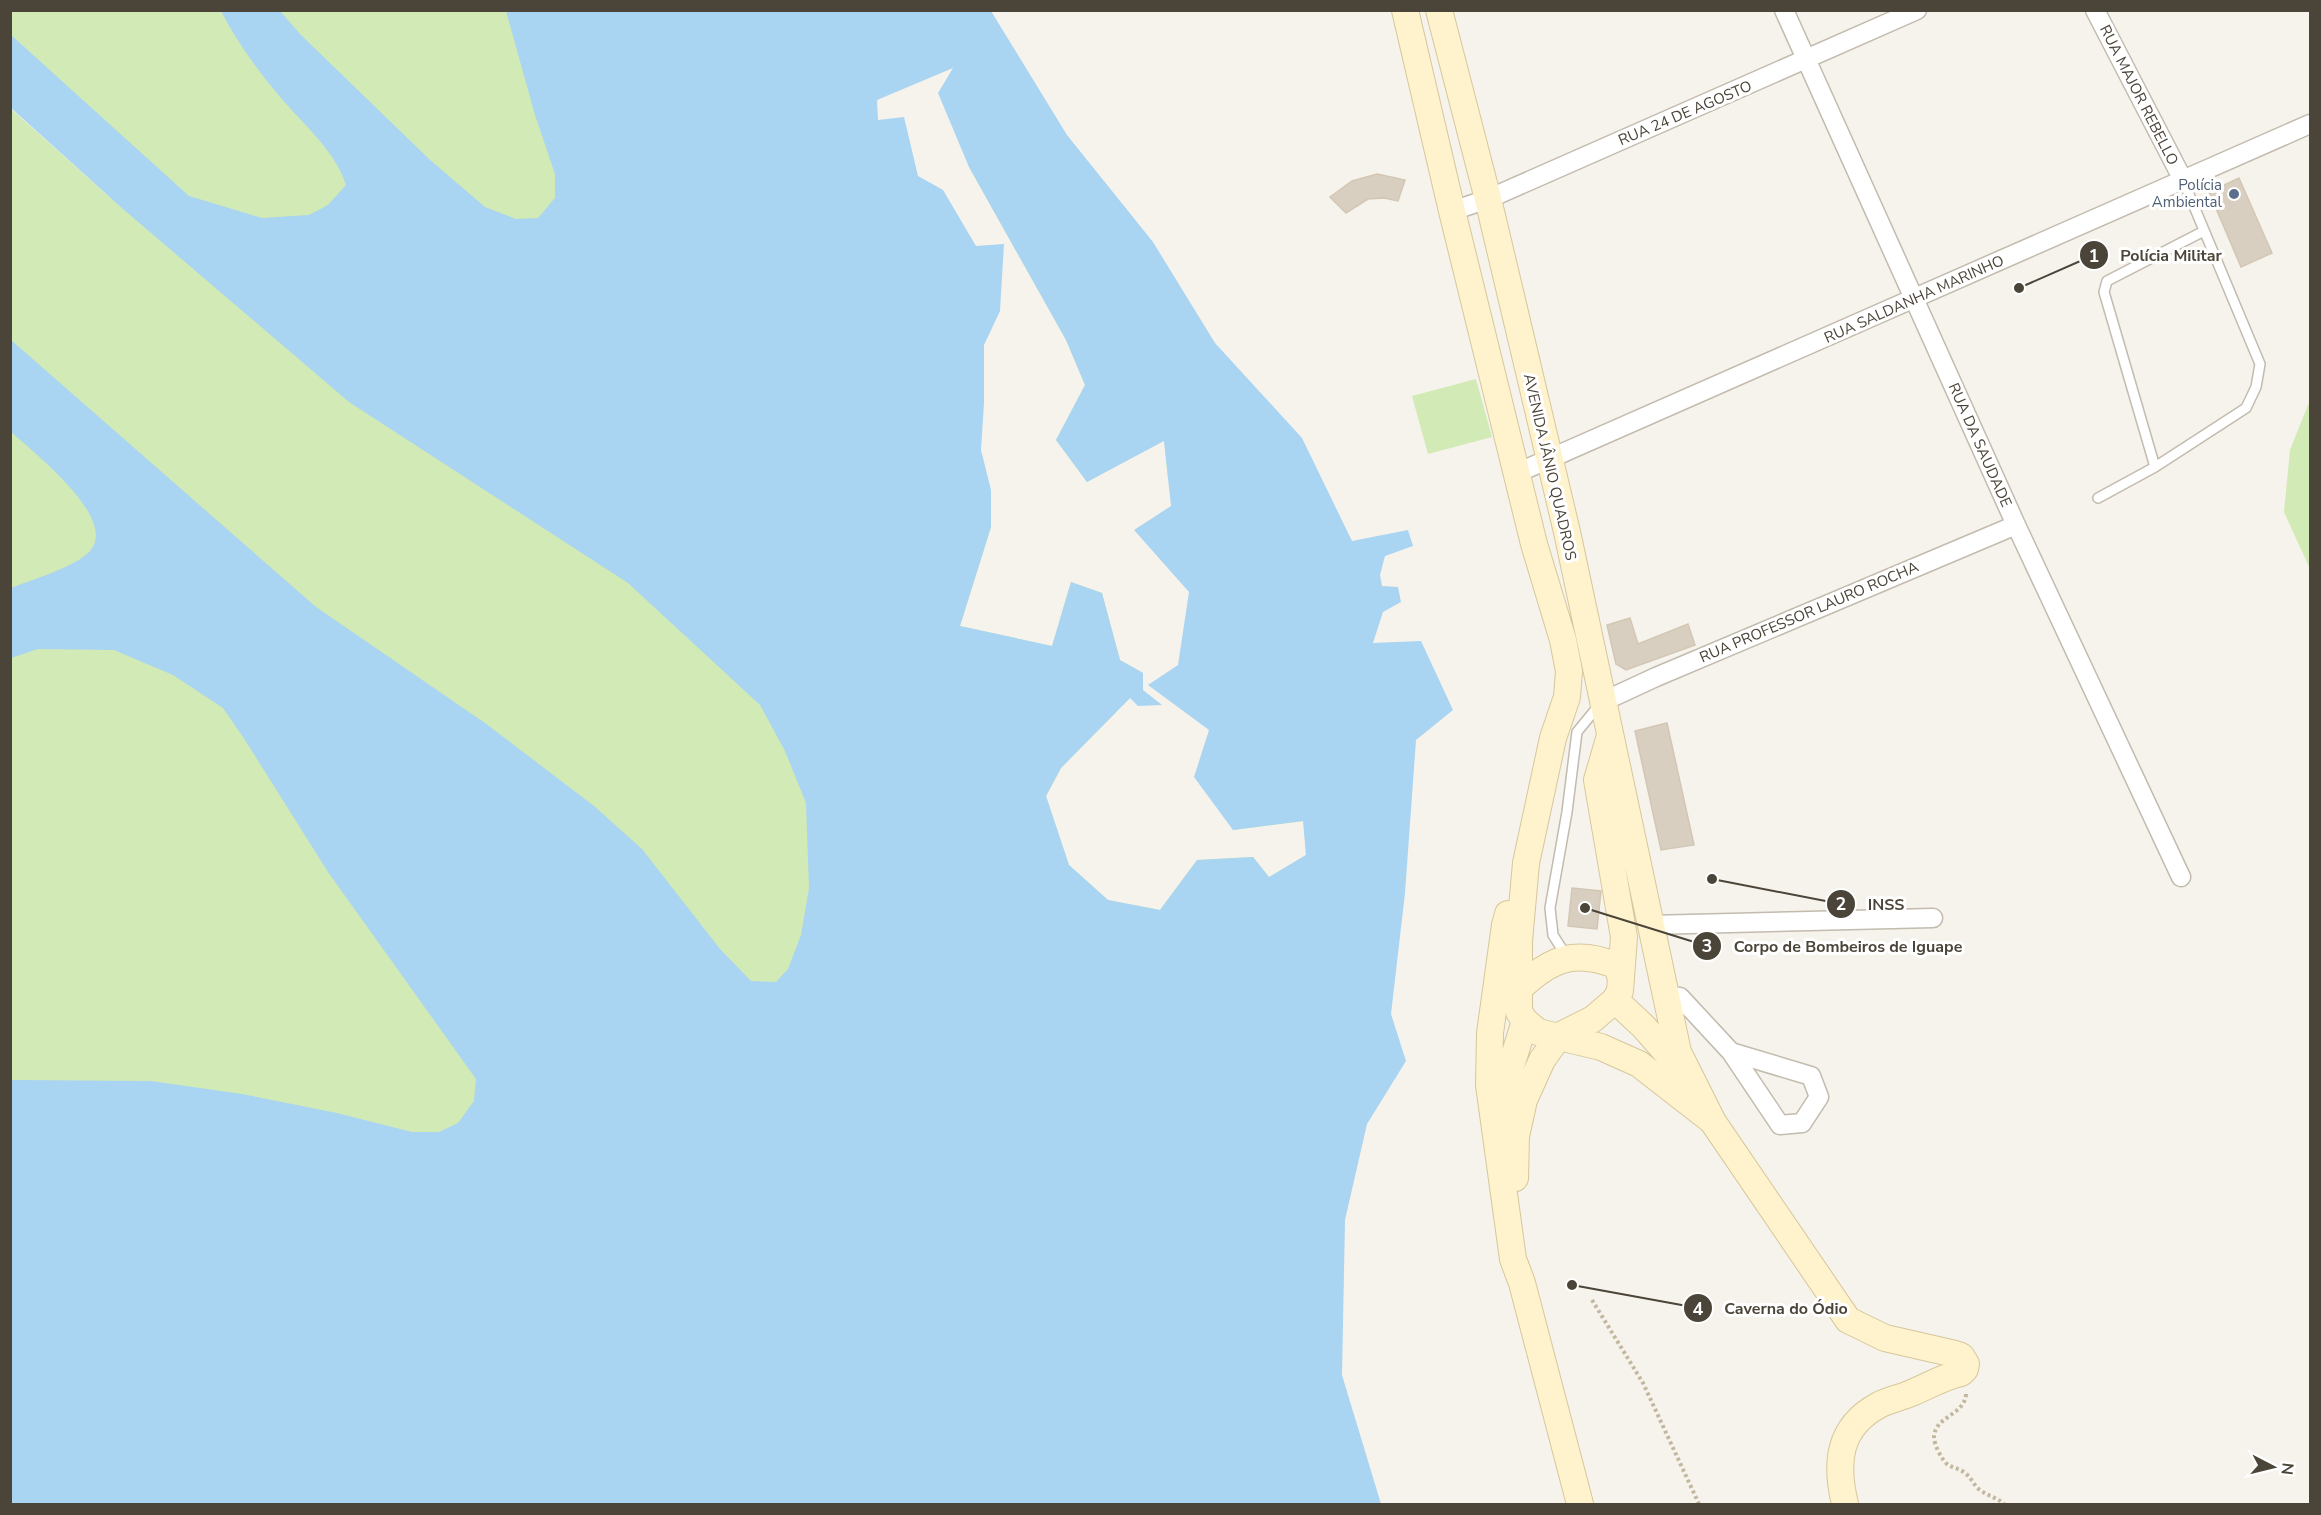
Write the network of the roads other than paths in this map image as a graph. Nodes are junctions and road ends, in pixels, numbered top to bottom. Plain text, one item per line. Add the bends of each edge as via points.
1 (1405, 10) edge
2 (1439, 10) edge
3 (1785, 10) edge
4 (1917, 10) edge
5 (2095, 10) edge
6 (1806, 60) junction
7 (2310, 124) edge
8 (2183, 180) junction
9 (1488, 198) junction
10 (1452, 212) junction
11 (2204, 231) junction
12 (1914, 299) junction
13 (1548, 461) junction
14 (2155, 468) junction
15 (1517, 473) junction
16 (2098, 498) dead end
17 (2016, 525) junction
18 (1567, 532) junction
19 (1534, 544) junction
20 (1602, 702) junction
21 (1610, 737) junction
22 (1556, 779) junction
23 (1526, 862) junction
24 (2181, 877) dead end
25 (1933, 918) dead end
26 (1650, 925) junction
27 (1624, 937) junction
28 (1569, 959) junction
29 (1520, 988) junction
30 (1618, 990) junction
31 (1665, 996) junction
32 (1525, 1021) junction
33 (1643, 1026) junction
34 (1559, 1036) junction
35 (1601, 1047) junction
36 (1731, 1052) junction
37 (1697, 1087) junction
38 (1713, 1122) junction
39 (1496, 1134) junction
40 (1513, 1260) junction
41 (1580, 1504) edge
42 (1845, 1504) edge

1 - 10 main road, AVENIDA JÂNIO QUADROS
2 - 9 main road, AVENIDA JÂNIO QUADROS
3 - 6 street, RUA DA SAUDADE
4 - 6 street, RUA 24 DE AGOSTO
5 - 8 street, RUA MAJOR REBELLO
6 - 9 street, RUA 24 DE AGOSTO
6 - 12 street, RUA DA SAUDADE
7 - 8 street, RUA SALDANHA MARINHO
8 - 11 lane
8 - 12 street, RUA SALDANHA MARINHO
9 - 10 street, RUA 24 DE AGOSTO
9 - 13 main road, AVENIDA JÂNIO QUADROS
10 - 15 main road, AVENIDA JÂNIO QUADROS
11 - 14 lane via 2260,364 2256,387 2246,408
11 - 14 lane via 2107,281 2104,292
12 - 13 street, RUA SALDANHA MARINHO
12 - 17 street, RUA DA SAUDADE
13 - 15 street, RUA SALDANHA MARINHO
13 - 18 main road, AVENIDA JÂNIO QUADROS
14 - 16 lane
15 - 19 main road, AVENIDA JÂNIO QUADROS
17 - 20 street, RUA PROFESSOR LAURO ROCHA
17 - 24 street, RUA DA SAUDADE
18 - 19 main road
18 - 20 main road, AVENIDA JÂNIO QUADROS
19 - 22 main road, AVENIDA JÂNIO QUADROS via 1569,671 1567,697 1553,738
20 - 21 main road, AVENIDA JÂNIO QUADROS
20 - 22 lane via 1577,732
21 - 26 main road, AVENIDA JÂNIO QUADROS
21 - 27 main road via 1597,780
22 - 23 main road, AVENIDA JÂNIO QUADROS
22 - 28 lane via 1567,812 1550,908 1553,935
23 - 29 main road via 1519,941
23 - 39 main road via 1504,925 1490,1033 1489,1085
25 - 26 street
26 - 31 main road, AVENIDA JÂNIO QUADROS
27 - 30 main road
27 - 33 main road
28 - 29 main road via 1538,970
28 - 30 main road via 1597,957 1617,966
29 - 32 main road via 1520,1012
30 - 33 main road
30 - 34 main road via 1593,1019
31 - 33 main road
31 - 36 street via 1680,997
31 - 37 main road, AVENIDA JÂNIO QUADROS via 1678,1052
32 - 34 main road via 1538,1032
32 - 39 main road via 1501,1098
33 - 35 main road
33 - 37 main road
34 - 35 main road
34 - 40 main road via 1542,1059 1524,1100 1516,1136
35 - 38 main road via 1639,1064
36 - 36 street via 1810,1076 1819,1097 1802,1123 1780,1125
37 - 38 main road
38 - 42 main road via 1848,1320 1885,1338 1960,1356 1966,1364 1965,1369 1881,1403 1852,1426 1842,1445 1840,1462
39 - 40 main road
40 - 41 main road

